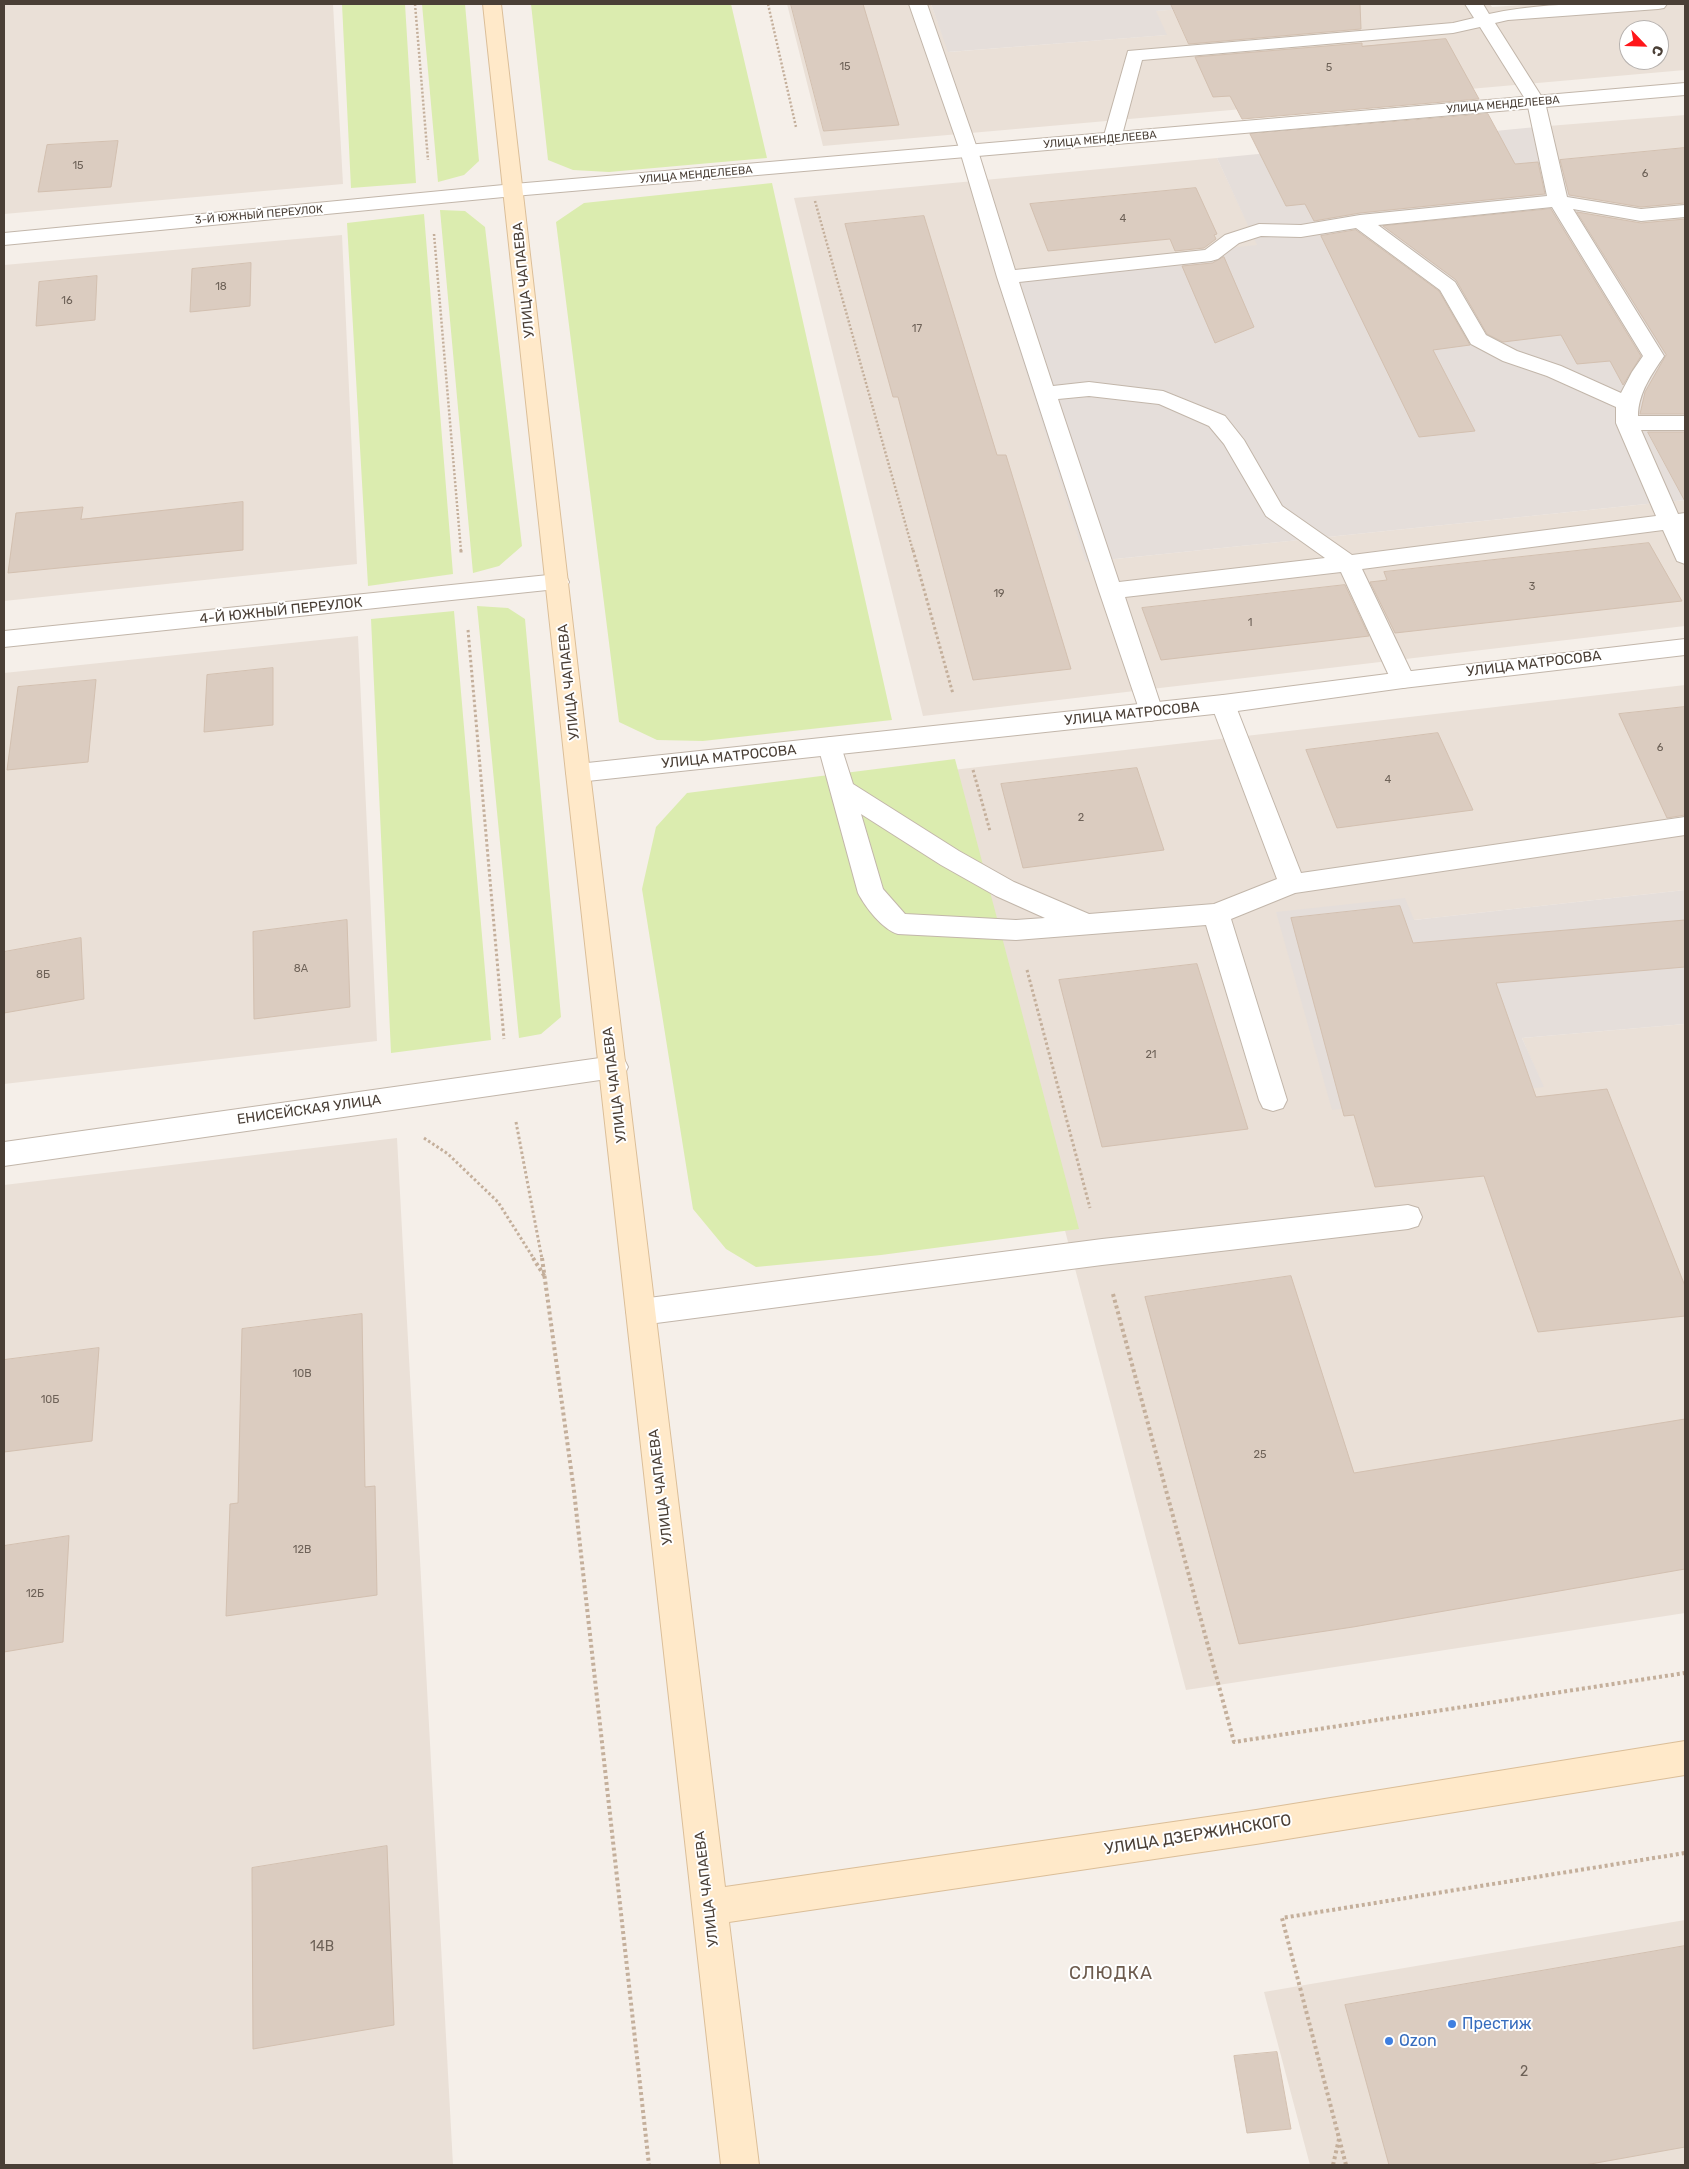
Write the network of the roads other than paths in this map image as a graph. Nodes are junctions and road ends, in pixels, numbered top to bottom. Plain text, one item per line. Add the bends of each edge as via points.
1 (492, 4) edge
2 (918, 4) edge
3 (1474, 4) edge
4 (1658, 4) edge
5 (1483, 21) junction
6 (1685, 89) edge
7 (1536, 102) junction
8 (1112, 139) junction
9 (969, 151) junction
10 (514, 190) junction
11 (1558, 201) junction
12 (1685, 211) edge
13 (1360, 221) junction
14 (4, 239) edge
15 (1007, 277) junction
16 (1045, 393) junction
17 (1627, 414) junction
18 (1685, 423) edge
19 (1678, 521) edge
20 (1685, 556) edge
21 (1348, 563) junction
22 (558, 582) junction
23 (1110, 591) junction
24 (4, 639) edge
25 (1685, 647) edge
26 (1403, 680) junction
27 (1223, 704) junction
28 (1151, 712) junction
29 (830, 746) junction
30 (578, 773) junction
31 (843, 790) junction
32 (1685, 826) edge
33 (1292, 884) junction
34 (1216, 914) junction
35 (1089, 926) junction
36 (614, 1067) junction
37 (1273, 1100) dead end
38 (4, 1154) edge
39 (1408, 1217) dead end
40 (641, 1312) junction
41 (1685, 1758) edge
42 (710, 1907) junction
43 (740, 2165) edge

1 - 10 main road, УЛИЦА ЧАПАЕВА
2 - 9 street
3 - 5 street
4 - 5 street via 1508,15
5 - 7 street
5 - 8 street via 1453,28 1134,55
6 - 7 street, УЛИЦА МЕНДЕЛЕЕВА
7 - 8 street, УЛИЦА МЕНДЕЛЕЕВА
7 - 11 street
8 - 9 street, УЛИЦА МЕНДЕЛЕЕВА
9 - 10 street, УЛИЦА МЕНДЕЛЕЕВА
9 - 15 street
10 - 14 street, 3-Й ЮЖНЫЙ ПЕРЕУЛОК
10 - 22 main road, УЛИЦА ЧАПАЕВА
11 - 12 street via 1641,215
11 - 13 street
11 - 17 street via 1654,356 1642,372
13 - 15 street via 1301,231 1259,230 1232,239 1211,254
13 - 17 street via 1448,286 1478,339 1510,356 1554,371
15 - 16 street
16 - 21 street via 1089,389 1163,398 1217,421 1233,440 1274,511
16 - 23 street
17 - 18 street
17 - 19 street
19 - 20 street
19 - 21 street
21 - 23 street
21 - 26 street
22 - 24 street, 4-Й ЮЖНЫЙ ПЕРЕУЛОК
22 - 30 main road, УЛИЦА ЧАПАЕВА
23 - 28 street
25 - 26 street, УЛИЦА МАТРОСОВА
26 - 27 street, УЛИЦА МАТРОСОВА
27 - 28 street, УЛИЦА МАТРОСОВА
27 - 33 street
28 - 29 street, УЛИЦА МАТРОСОВА
29 - 30 street, УЛИЦА МАТРОСОВА
29 - 31 street
30 - 36 main road, УЛИЦА ЧАПАЕВА
31 - 35 street via 1005,889
31 - 35 street via 871,894 898,924 1016,930
32 - 33 street
33 - 34 street
34 - 35 street
34 - 37 street
36 - 38 street, ЕНИСЕЙСКАЯ УЛИЦА
36 - 40 main road, УЛИЦА ЧАПАЕВА
39 - 40 street via 1102,1252
40 - 42 main road, УЛИЦА ЧАПАЕВА
41 - 42 main road, УЛИЦА ДЗЕРЖИНСКОГО via 1266,1825
42 - 43 main road, УЛИЦА ЧАПАЕВА

